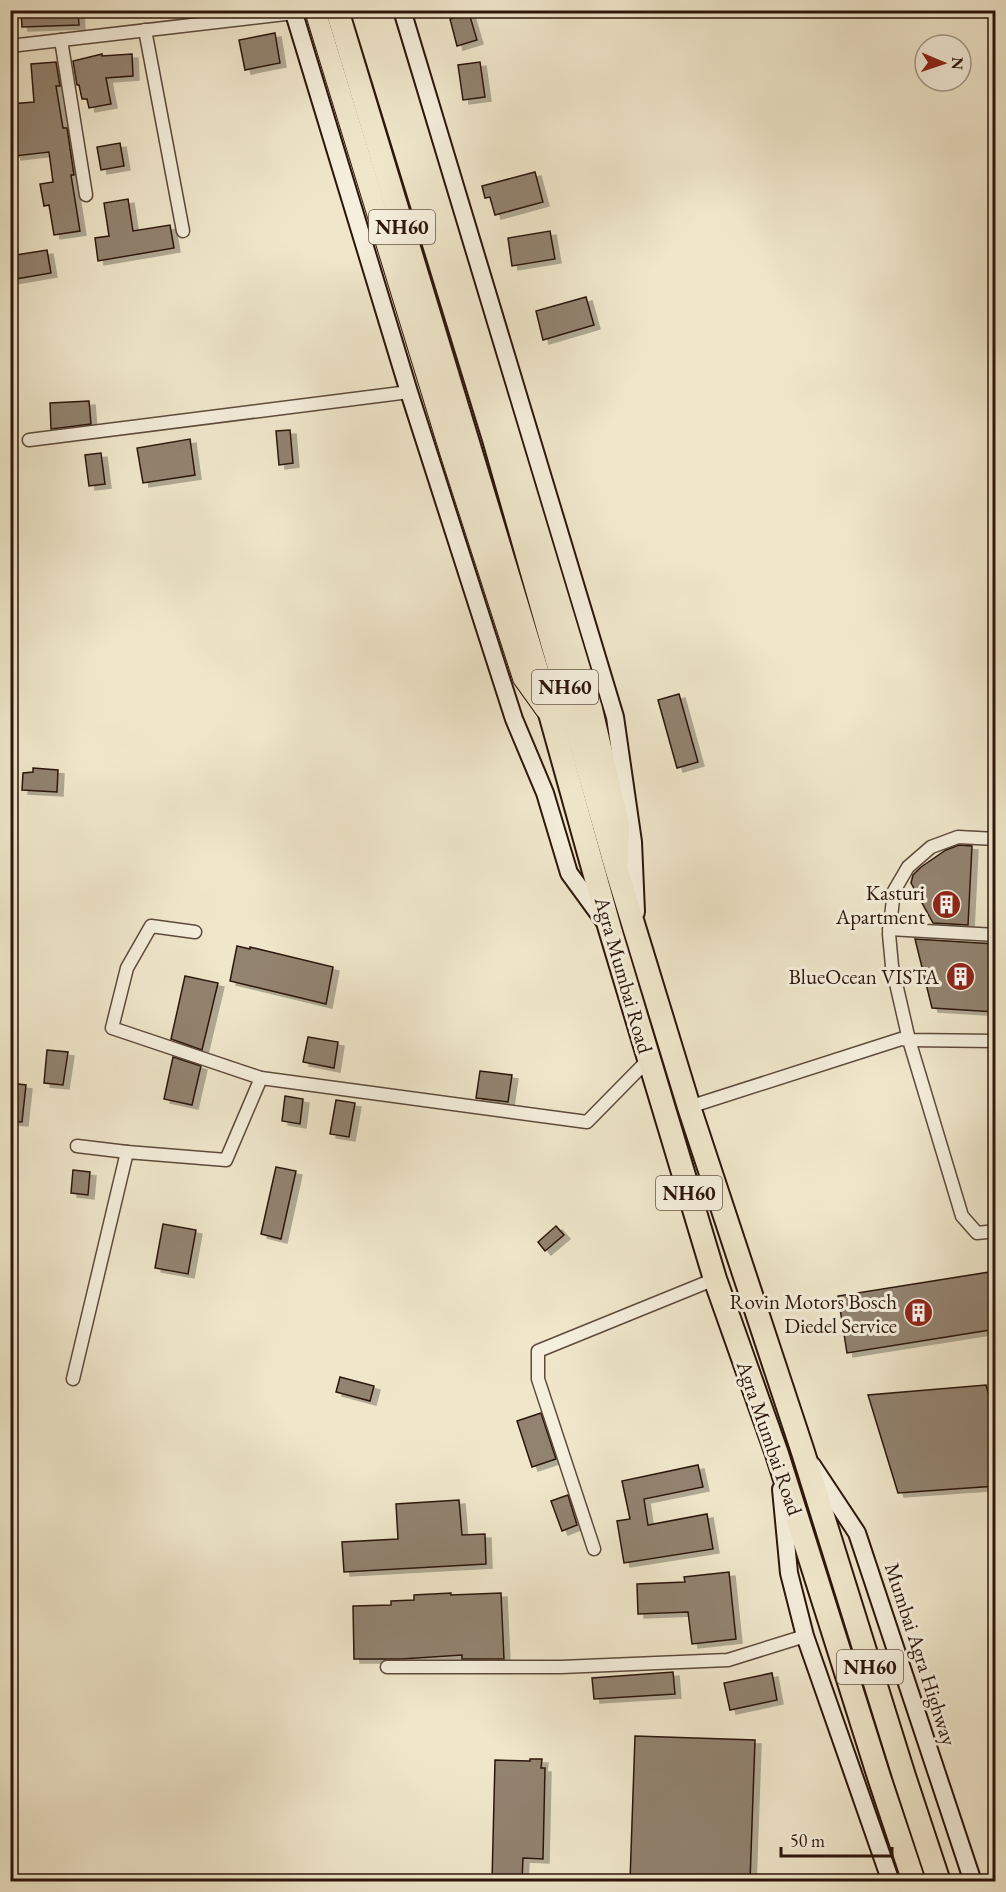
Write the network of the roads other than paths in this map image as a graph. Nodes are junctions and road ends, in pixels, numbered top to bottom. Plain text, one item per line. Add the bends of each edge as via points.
1 (315, 10) edge
2 (337, 10) edge
3 (362, 10) edge
4 (381, 10) edge
5 (402, 10) edge
6 (294, 12) edge
7 (145, 30) junction
8 (61, 40) junction
9 (10, 46) edge
10 (87, 195) dead end
11 (183, 231) dead end
12 (409, 392) junction
13 (29, 440) dead end
14 (551, 717) junction
15 (996, 839) edge
16 (617, 871) junction
17 (610, 929) junction
18 (889, 929) junction
19 (195, 932) dead end
20 (637, 934) junction
21 (996, 935) edge
22 (909, 1040) junction
23 (996, 1041) edge
24 (648, 1060) junction
25 (261, 1078) junction
26 (689, 1107) junction
27 (77, 1146) dead end
28 (127, 1152) junction
29 (996, 1231) edge
30 (716, 1279) junction
31 (73, 1379) dead end
32 (803, 1452) junction
33 (777, 1454) junction
34 (594, 1549) dead end
35 (805, 1636) junction
36 (387, 1667) dead end
37 (891, 1881) edge
38 (914, 1881) edge
39 (939, 1881) edge
40 (973, 1881) edge

1 - 14 main road via 523,678
2 - 14 highway, NH60
3 - 16 highway, NH60 via 494,439
4 - 16 main road via 592,709 619,825
5 - 20 street via 615,717 633,842
6 - 7 street
6 - 12 street
7 - 8 street
7 - 11 street
8 - 9 street
8 - 10 street
12 - 13 street
12 - 17 street via 514,719 545,793 569,873
14 - 17 highway, Agra Mumbai Road / NH60
15 - 18 street via 958,837 931,847 908,867 894,891
16 - 20 highway, NH60
17 - 24 highway, Agra Mumbai Road / NH60
18 - 21 street
18 - 22 street via 892,966
19 - 25 street via 151,926 127,968 112,1028
20 - 26 highway, Agra Mumbai Road / NH60
22 - 23 street
22 - 26 street via 901,1039
22 - 29 street via 962,1216 977,1233
24 - 25 street via 587,1122
24 - 30 highway, Agra Mumbai Road / NH60
25 - 28 street via 226,1160
26 - 32 highway, Agra Mumbai Road / NH60
27 - 28 street
28 - 31 street
30 - 33 highway, Agra Mumbai Road / NH60
30 - 34 street via 538,1351 538,1379
32 - 39 highway, Agra Mumbai Road / NH60
32 - 40 street, Mumbai Agra Highway via 857,1533
33 - 35 street via 789,1573
33 - 38 highway, Agra Mumbai Road / NH60
35 - 36 street via 728,1660 561,1667
35 - 37 street

